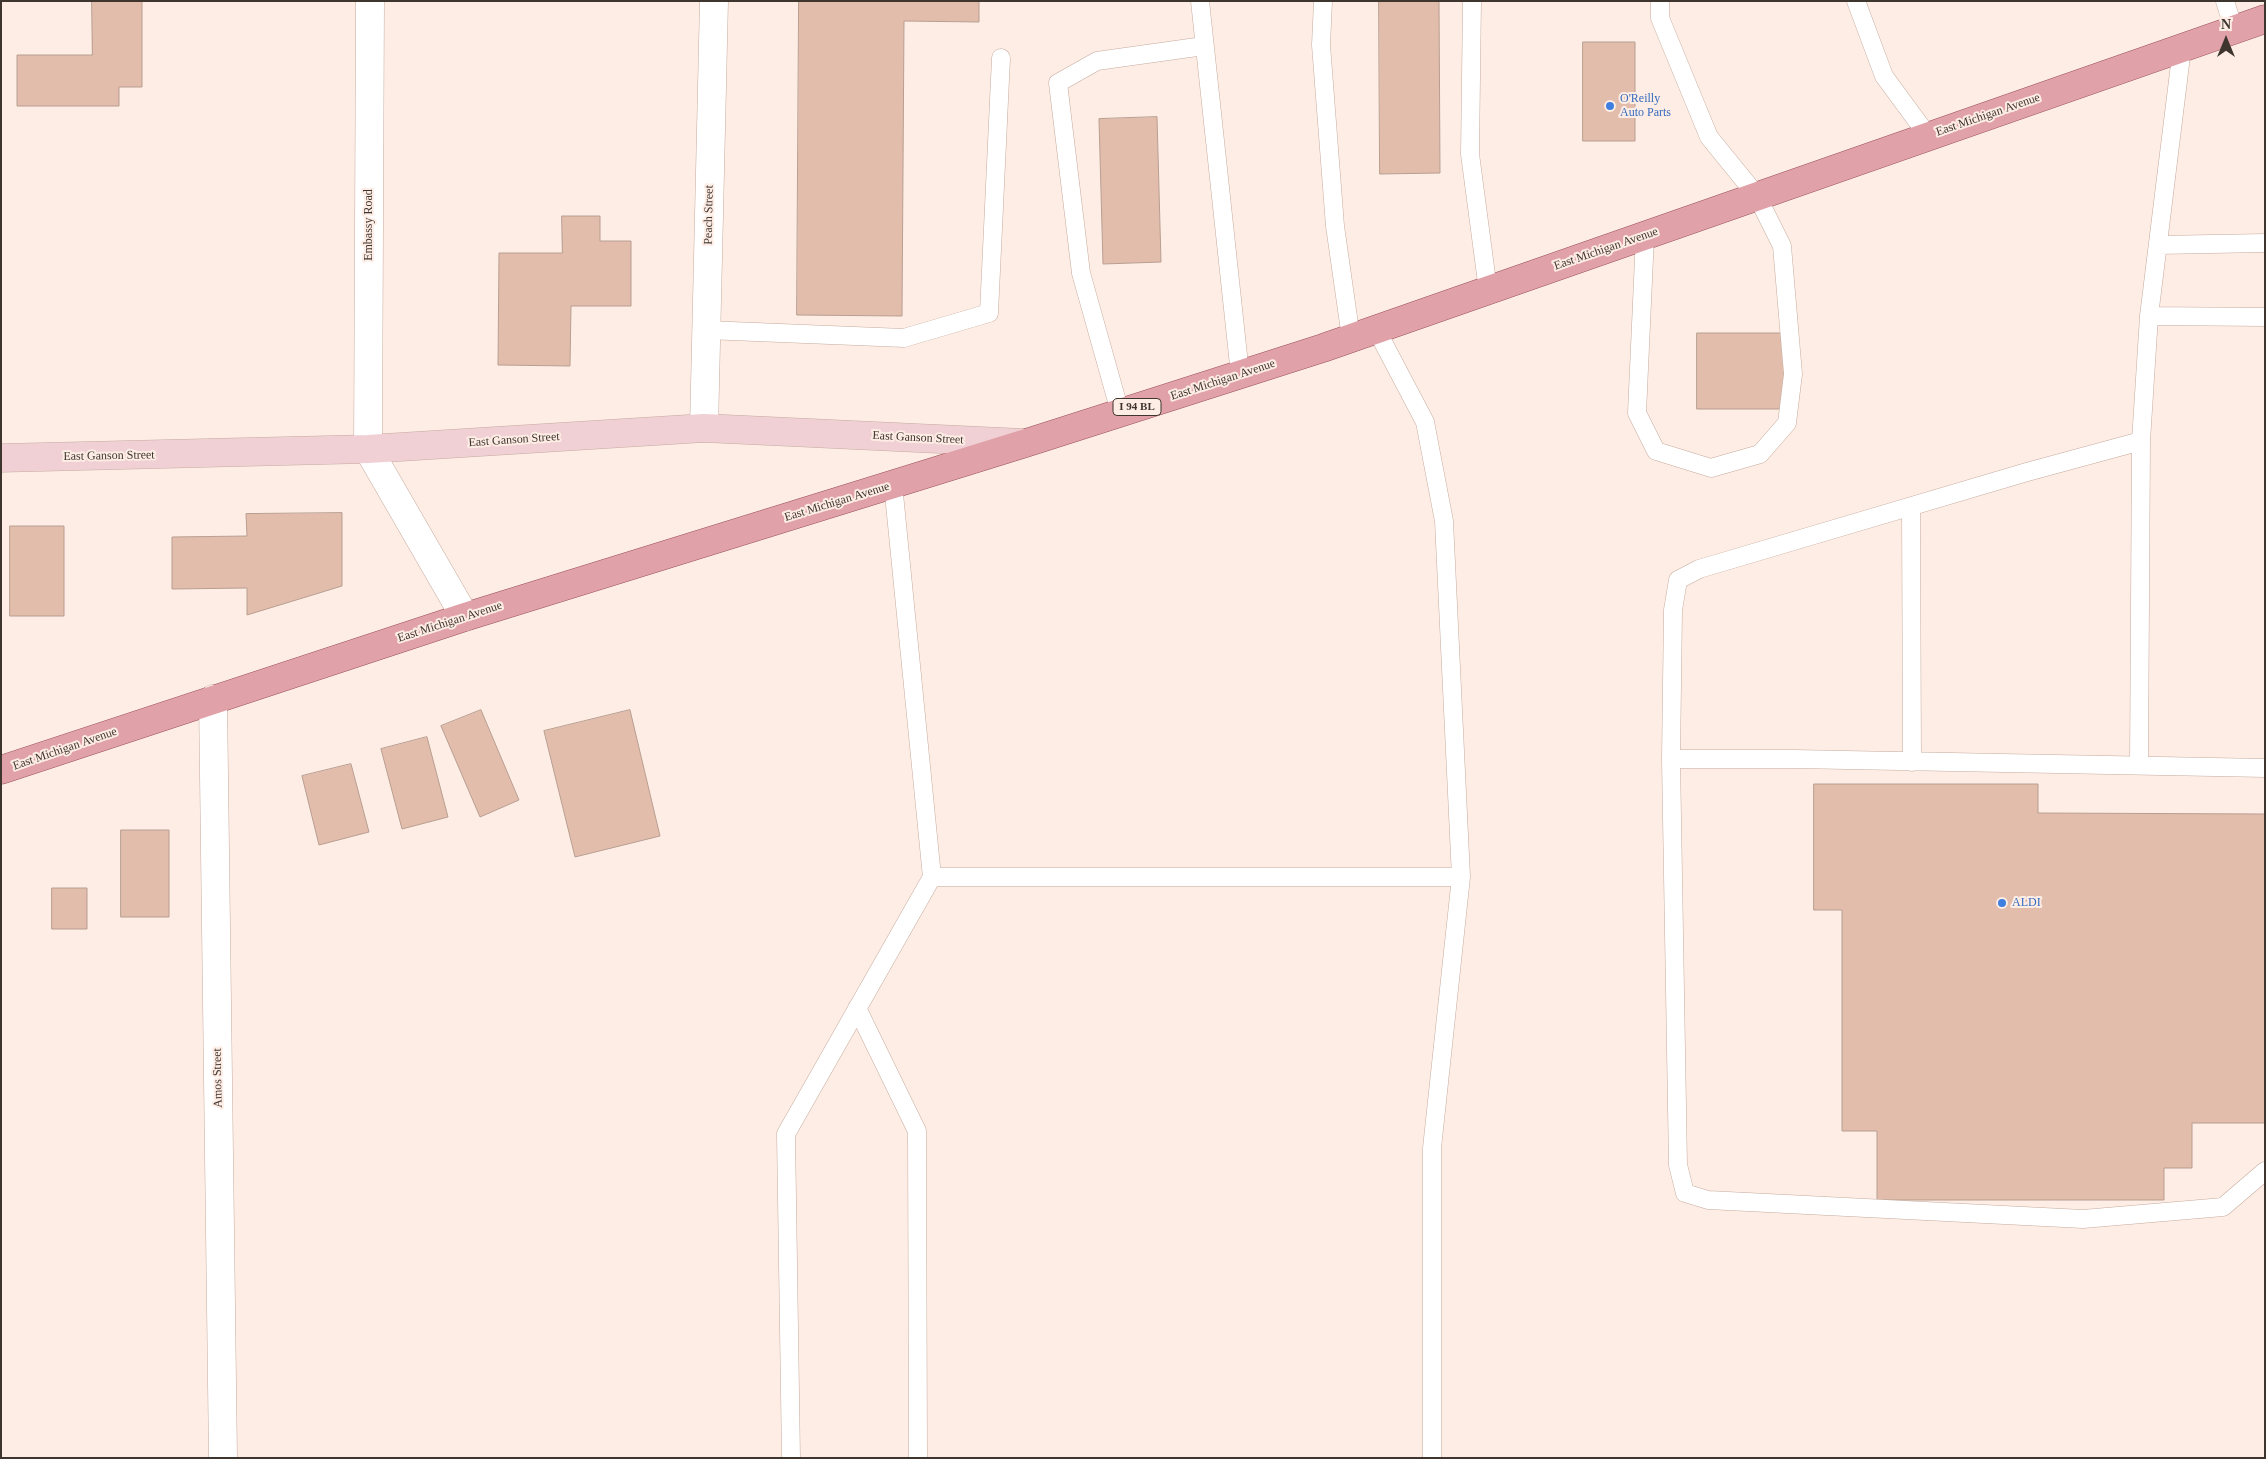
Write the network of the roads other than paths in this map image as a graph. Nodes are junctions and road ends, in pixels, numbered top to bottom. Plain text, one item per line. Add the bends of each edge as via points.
1 (370, 1) edge
2 (714, 1) edge
3 (1200, 1) edge
4 (1323, 1) edge
5 (1472, 1) edge
6 (1660, 1) edge
7 (1856, 1) edge
8 (2225, 1) edge
9 (2265, 19) edge
10 (2234, 30) junction
11 (1204, 46) junction
12 (2182, 48) junction
13 (1001, 58) dead end
14 (1928, 136) junction
15 (1757, 196) junction
16 (1645, 236) junction
17 (2265, 243) edge
18 (2158, 245) junction
19 (1488, 290) junction
20 (2149, 316) junction
21 (2265, 317) edge
22 (1376, 329) junction
23 (706, 330) junction
24 (1351, 338) junction
25 (1240, 374) junction
26 (1120, 412) junction
27 (704, 428) junction
28 (2142, 441) junction
29 (1026, 443) junction
30 (368, 449) junction
31 (1, 458) edge
32 (892, 484) junction
33 (1911, 506) junction
34 (465, 617) junction
35 (214, 698) junction
36 (1671, 759) junction
37 (1912, 762) junction
38 (2138, 764) junction
39 (2265, 768) edge
40 (1, 770) edge
41 (932, 877) junction
42 (1461, 877) junction
43 (857, 1008) junction
44 (2265, 1172) edge
45 (223, 1458) edge
46 (791, 1458) edge
47 (918, 1458) edge
48 (1432, 1458) edge

1 - 30 street, Embassy Road
2 - 23 street, Peach Street
3 - 11 lane
4 - 24 lane via 1321,45 1334,226
5 - 19 lane via 1470,154
6 - 15 lane via 1660,18 1709,137
7 - 14 lane via 1884,76
8 - 10 lane
9 - 10 main road, East Michigan Avenue / I 94 BL
10 - 12 main road, East Michigan Avenue / I 94 BL
11 - 25 lane
11 - 26 lane via 1097,61 1058,83 1081,273
12 - 14 main road, East Michigan Avenue / I 94 BL
12 - 18 lane
13 - 23 lane via 989,313 904,338
14 - 15 main road, East Michigan Avenue / I 94 BL
15 - 16 main road, East Michigan Avenue / I 94 BL
15 - 16 lane via 1782,246 1793,374 1787,423 1760,454 1711,468 1656,450 1637,413
16 - 19 main road, East Michigan Avenue / I 94 BL
17 - 18 lane
18 - 20 lane
19 - 22 main road, East Michigan Avenue / I 94 BL
20 - 21 lane
20 - 28 lane
22 - 24 main road, East Michigan Avenue / I 94 BL
22 - 42 lane via 1425,422 1444,521
23 - 27 street, Peach Street
24 - 25 main road, East Michigan Avenue / I 94 BL
25 - 26 main road, East Michigan Avenue / I 94 BL
26 - 29 main road, East Michigan Avenue / I 94 BL
27 - 29 street, East Ganson Street
27 - 30 street, East Ganson Street
28 - 33 lane
28 - 38 lane
29 - 32 main road, East Michigan Avenue / I 94 BL
30 - 31 street, East Ganson Street
30 - 34 street
32 - 34 main road, East Michigan Avenue / I 94 BL
32 - 41 lane
33 - 36 lane via 1698,569 1678,580 1673,610
33 - 37 lane
34 - 35 main road, East Michigan Avenue / I 94 BL
35 - 40 main road, East Michigan Avenue / I 94 BL
35 - 45 street, Amos Street
36 - 37 lane
36 - 44 lane via 1678,1165 1685,1193 1708,1200 2083,1219 2223,1207
37 - 38 lane
38 - 39 lane
41 - 42 lane
41 - 43 lane
42 - 48 lane via 1432,1148
43 - 46 lane via 786,1134
43 - 47 lane via 917,1130

